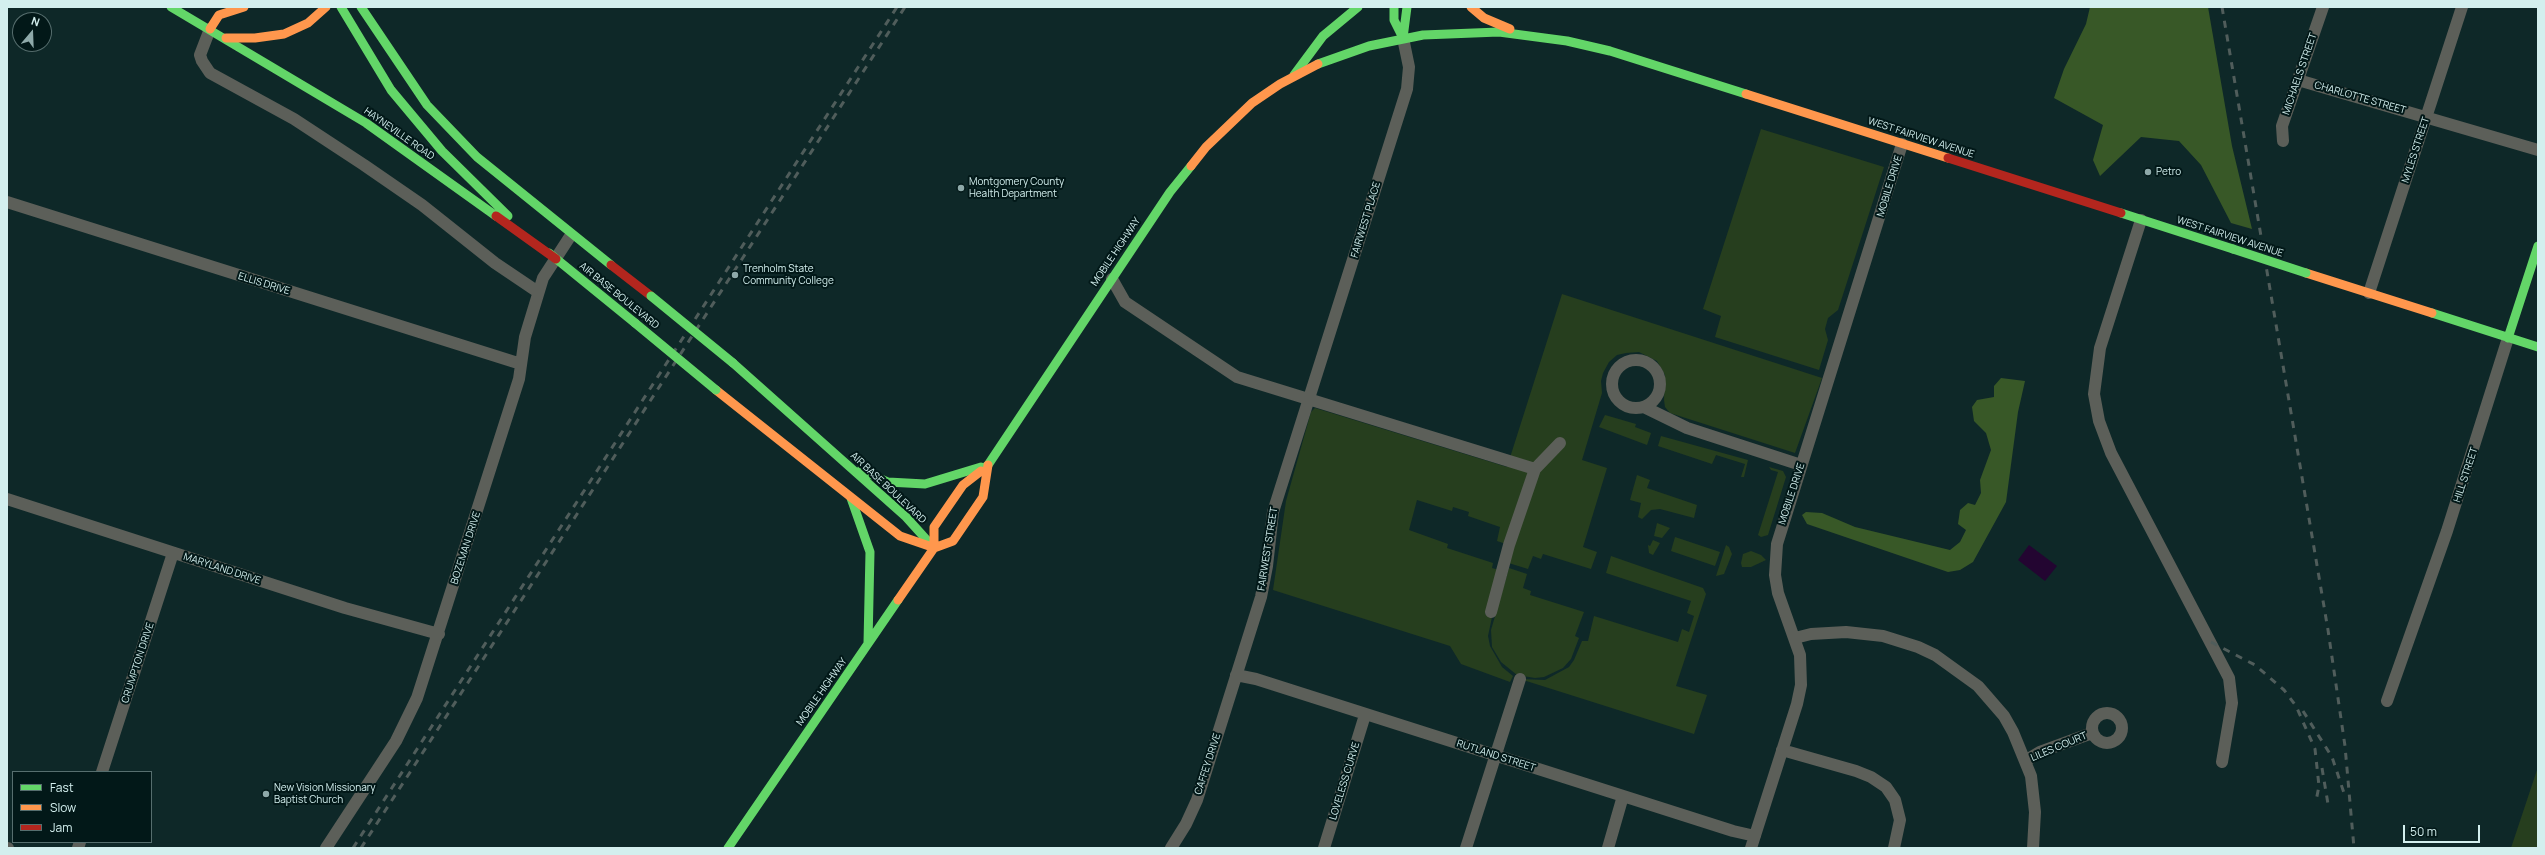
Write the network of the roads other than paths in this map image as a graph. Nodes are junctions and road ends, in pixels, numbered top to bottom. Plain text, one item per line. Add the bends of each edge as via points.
1 (171, 7) edge
2 (244, 7) edge
3 (326, 7) edge
4 (341, 7) edge
5 (361, 7) edge
6 (1358, 7) edge
7 (1394, 7) edge
8 (1407, 7) edge
9 (1471, 7) edge
10 (2323, 7) edge
11 (2462, 7) edge
12 (210, 29) junction
13 (1520, 34) junction
14 (224, 38) junction
15 (1403, 38) junction
16 (1292, 78) junction
17 (2298, 80) junction
18 (2427, 118) junction
19 (2283, 142) dead end
20 (1902, 144) junction
21 (2538, 150) edge
22 (7, 202) edge
23 (2141, 220) junction
24 (572, 235) junction
25 (2538, 246) edge
26 (556, 259) junction
27 (1112, 279) junction
28 (538, 292) junction
29 (2369, 293) junction
30 (2508, 338) junction
31 (2538, 347) edge
32 (521, 364) junction
33 (1309, 400) junction
34 (1644, 408) junction
35 (1560, 443) dead end
36 (835, 454) junction
37 (988, 465) junction
38 (1801, 465) junction
39 (1535, 469) junction
40 (850, 496) junction
41 (7, 499) edge
42 (934, 548) junction
43 (174, 553) junction
44 (1492, 612) dead end
45 (439, 634) junction
46 (1795, 638) junction
47 (868, 644) junction
48 (1236, 675) junction
49 (1520, 679) dead end
50 (2387, 702) dead end
51 (1365, 714) junction
52 (2092, 732) dead end
53 (1782, 750) junction
54 (1496, 756) junction
55 (2025, 761) junction
56 (2222, 762) dead end
57 (102, 771) edge
58 (1623, 796) junction
59 (1755, 836) junction
60 (326, 848) edge
61 (728, 848) edge
62 (1171, 848) edge
63 (1324, 848) edge
64 (1466, 848) edge
65 (1608, 848) edge
66 (1751, 848) edge
67 (1894, 848) edge
68 (2033, 848) edge

1 - 12 main road, HAYNEVILLE ROAD
2 - 12 main road via 219,15
3 - 14 main road via 308,23 284,34 255,38
4 - 26 main road, AIR BASE BOULEVARD via 391,90 442,152
5 - 24 main road, AIR BASE BOULEVARD via 428,105 477,157
6 - 16 main road via 1323,36
7 - 15 main road via 1394,20
8 - 15 main road
9 - 13 main road via 1484,18
10 - 17 street, MICHAELS STREET
11 - 18 street, MYLES STREET
12 - 14 main road, HAYNEVILLE ROAD
12 - 28 street via 200,55 210,73 294,119 364,165
13 - 15 main road, WEST FAIRVIEW AVENUE via 1469,31
13 - 20 main road, WEST FAIRVIEW AVENUE via 1610,51
14 - 26 main road, HAYNEVILLE ROAD via 366,123
15 - 16 main road, WEST FAIRVIEW AVENUE via 1319,64
15 - 33 street, FAIRWEST PLACE via 1409,67 1407,89
16 - 27 main road, MOBILE HIGHWAY via 1252,104 1206,147 1170,192
17 - 18 street, CHARLOTTE STREET
17 - 19 street, MICHAELS STREET via 2282,126
18 - 21 street, CHARLOTTE STREET
18 - 29 street, MYLES STREET
20 - 23 main road, WEST FAIRVIEW AVENUE
20 - 38 street, MOBILE DRIVE
22 - 32 street, ELLIS DRIVE
23 - 29 main road, WEST FAIRVIEW AVENUE, bridge
23 - 56 street via 2100,348 2094,394 2099,421 2111,453 2228,678 2232,703
24 - 26 street, BOZEMAN DRIVE
24 - 36 main road, AIR BASE BOULEVARD, bridge via 733,363
25 - 30 main road, HILL STREET
26 - 28 street, BOZEMAN DRIVE via 543,278
26 - 40 main road, AIR BASE BOULEVARD, bridge
27 - 33 street via 1125,302 1232,375
27 - 37 main road, MOBILE HIGHWAY
28 - 32 street, BOZEMAN DRIVE via 525,337
29 - 30 main road, WEST FAIRVIEW AVENUE
30 - 31 main road, WEST FAIRVIEW AVENUE
30 - 50 street, HILL STREET via 2448,531
32 - 45 street, BOZEMAN DRIVE via 519,379
33 - 39 street
33 - 48 street, FAIRWEST STREET via 1273,512 1261,597
34 - 34 street via 1624,405 1616,398 1612,389 1616,369 1624,362 1644,360 1659,374 1659,394
34 - 38 street via 1687,428
35 - 39 street
36 - 37 main road via 868,475 888,482 906,484 925,484
36 - 42 main road, AIR BASE BOULEVARD via 906,517
37 - 42 main road, MOBILE HIGHWAY via 963,485 934,527
37 - 42 main road, MOBILE HIGHWAY via 982,497 953,541
38 - 46 street, MOBILE DRIVE via 1781,529 1776,560 1778,594
39 - 44 street via 1509,544
40 - 42 main road, AIR BASE BOULEVARD via 900,536
40 - 47 main road via 870,552
41 - 43 street, MARYLAND DRIVE
42 - 47 main road, MOBILE HIGHWAY
43 - 45 street, MARYLAND DRIVE
43 - 57 street, CRUMPTON DRIVE
45 - 60 street, BOZEMAN DRIVE via 417,698 405,724
46 - 53 street, MOBILE DRIVE via 1800,655 1801,685
46 - 55 street via 1830,632 1865,633 1903,642 1935,655 1964,674 1992,701 2013,732
47 - 61 main road, MOBILE HIGHWAY
48 - 51 street, RUTLAND STREET
48 - 62 street, CAFFEY DRIVE via 1197,800
49 - 54 street
51 - 54 street, RUTLAND STREET
51 - 63 street, LOVELESS CURVE
52 - 55 street, LILES COURT via 2040,752
53 - 59 street, MOBILE DRIVE
53 - 67 street via 1856,771 1886,787 1895,800 1900,820
54 - 58 street, RUTLAND STREET
54 - 64 street
55 - 68 street via 2030,776 2035,812
58 - 59 street, RUTLAND STREET
58 - 65 street
59 - 66 street, MOBILE DRIVE

